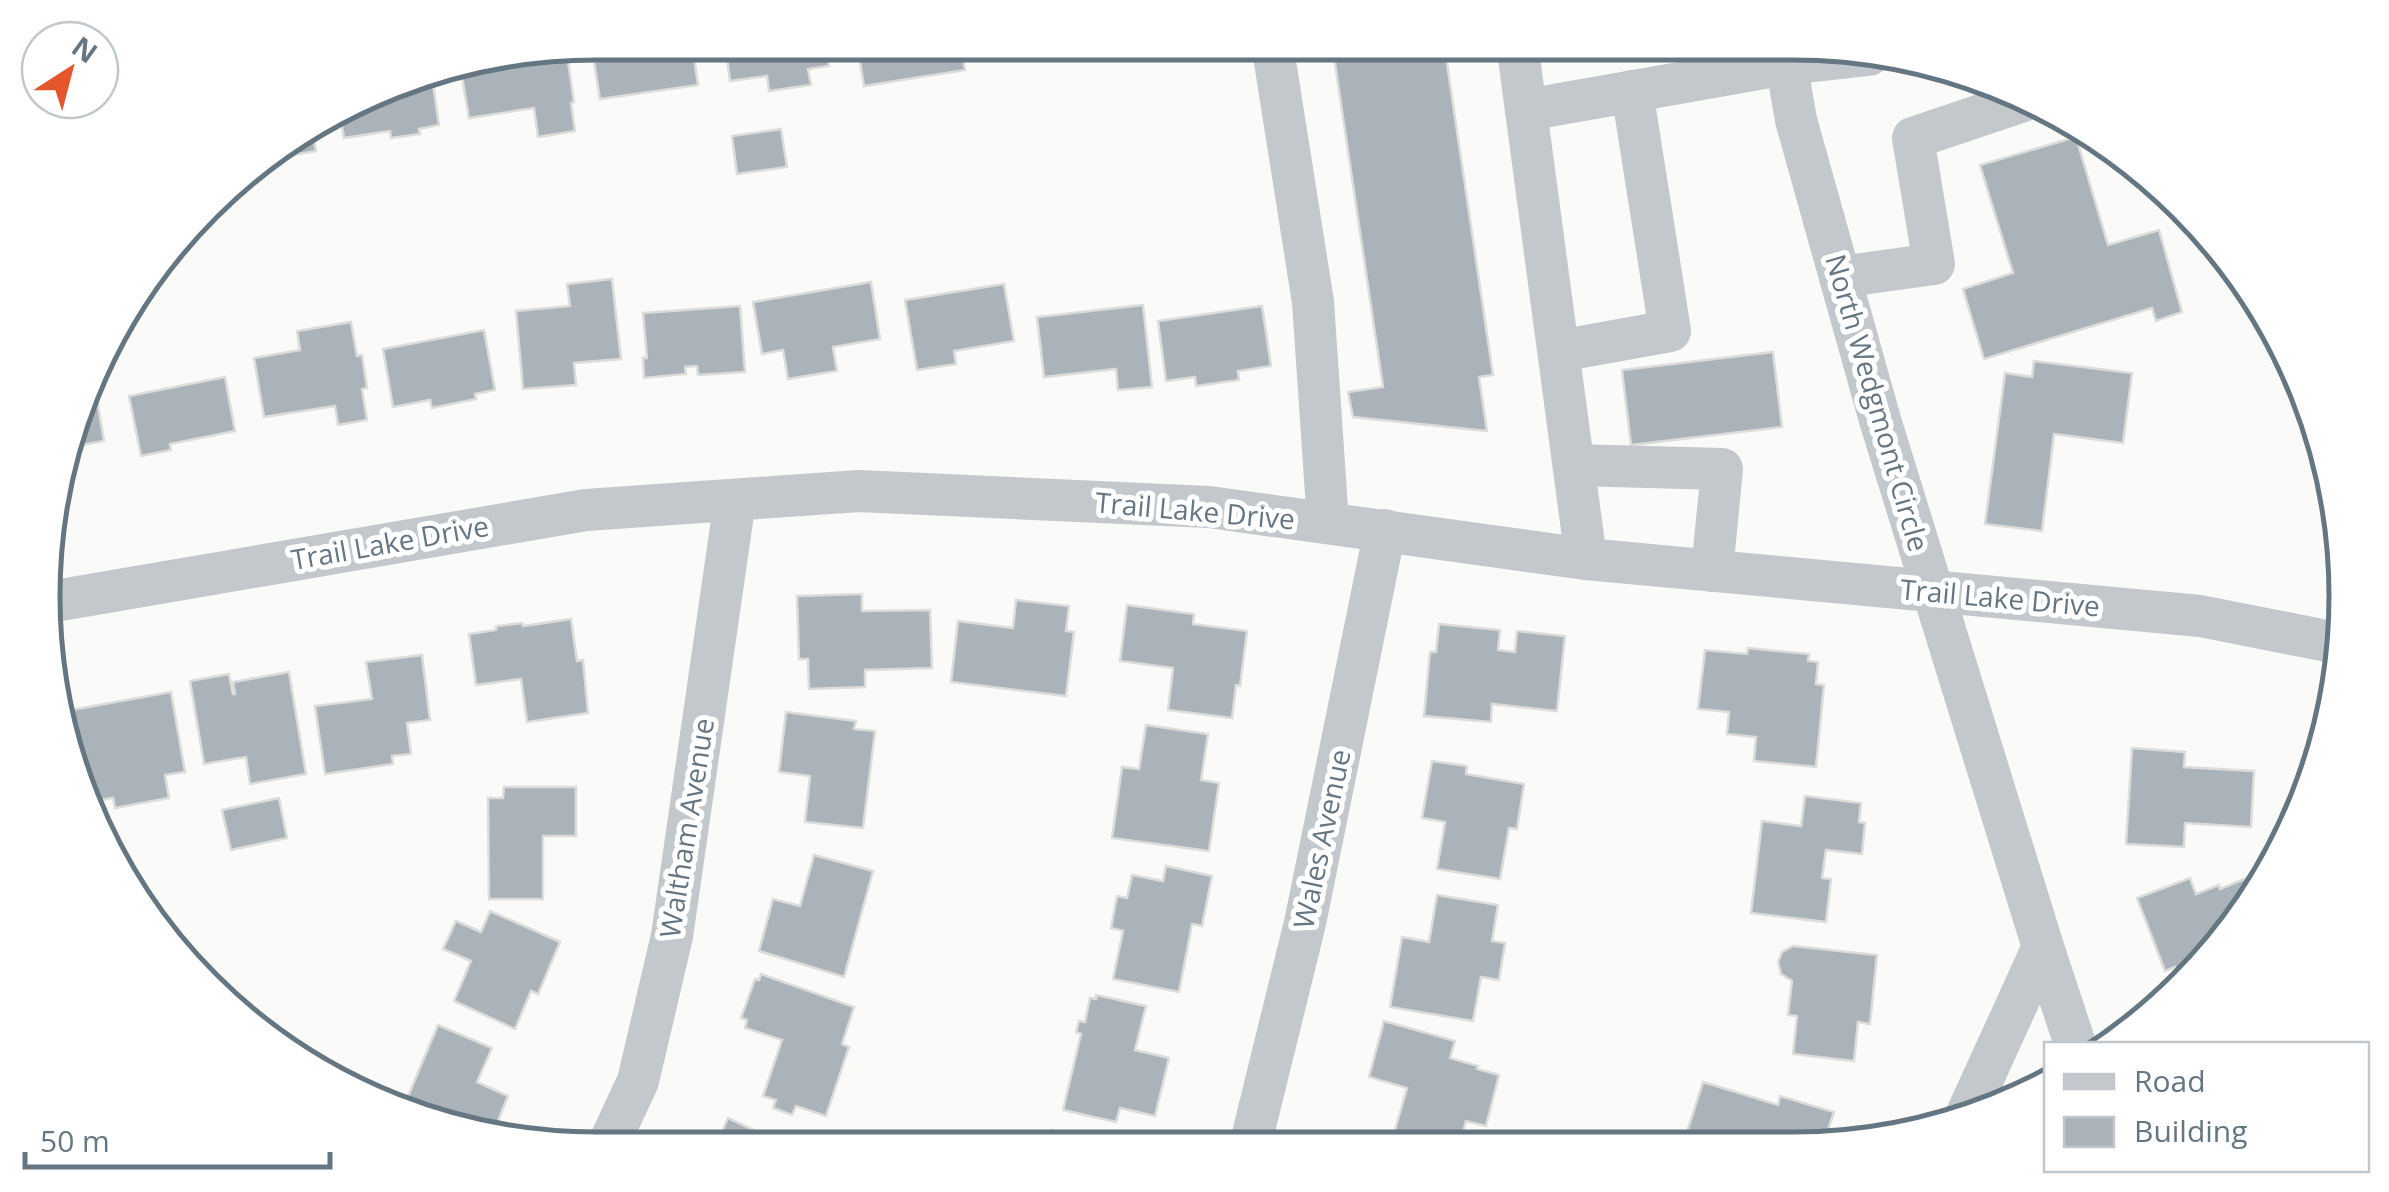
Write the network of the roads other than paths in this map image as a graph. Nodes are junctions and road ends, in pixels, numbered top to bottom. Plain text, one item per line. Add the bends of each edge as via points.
1 (1275, 60) edge
2 (1519, 60) edge
3 (1760, 60) edge
4 (1786, 60) edge
5 (1632, 91) junction
6 (2009, 106) edge
7 (1526, 110) junction
8 (1840, 276) junction
9 (1560, 351) junction
10 (1574, 465) junction
11 (735, 500) junction
12 (1328, 523) junction
13 (1384, 530) junction
14 (1586, 558) junction
15 (1712, 570) junction
16 (1933, 592) junction
17 (60, 600) edge
18 (2328, 631) edge
19 (2043, 948) junction
20 (2074, 1042) edge
21 (1973, 1101) edge
22 (614, 1132) edge
23 (1254, 1132) edge

1 - 12 street via 1313,302
2 - 7 street
3 - 5 street
4 - 8 street, North Wedgmont Circle
5 - 7 street
5 - 9 street via 1670,330
6 - 8 street via 1913,138 1934,264
7 - 9 street
8 - 16 street, North Wedgmont Circle
9 - 10 street
10 - 14 street
10 - 15 street via 1722,469
11 - 12 street, Trail Lake Drive via 859,490 1209,507
11 - 17 street, Trail Lake Drive via 586,510
11 - 22 street, Waltham Avenue via 672,936 638,1081
12 - 13 street, Trail Lake Drive
13 - 14 street, Trail Lake Drive
13 - 23 street, Wales Avenue via 1306,922
14 - 15 street, Trail Lake Drive
15 - 16 street, Trail Lake Drive
16 - 18 street, Trail Lake Drive
16 - 19 street, North Wedgmont Circle
19 - 20 street, North Wedgmont Circle
19 - 21 street

